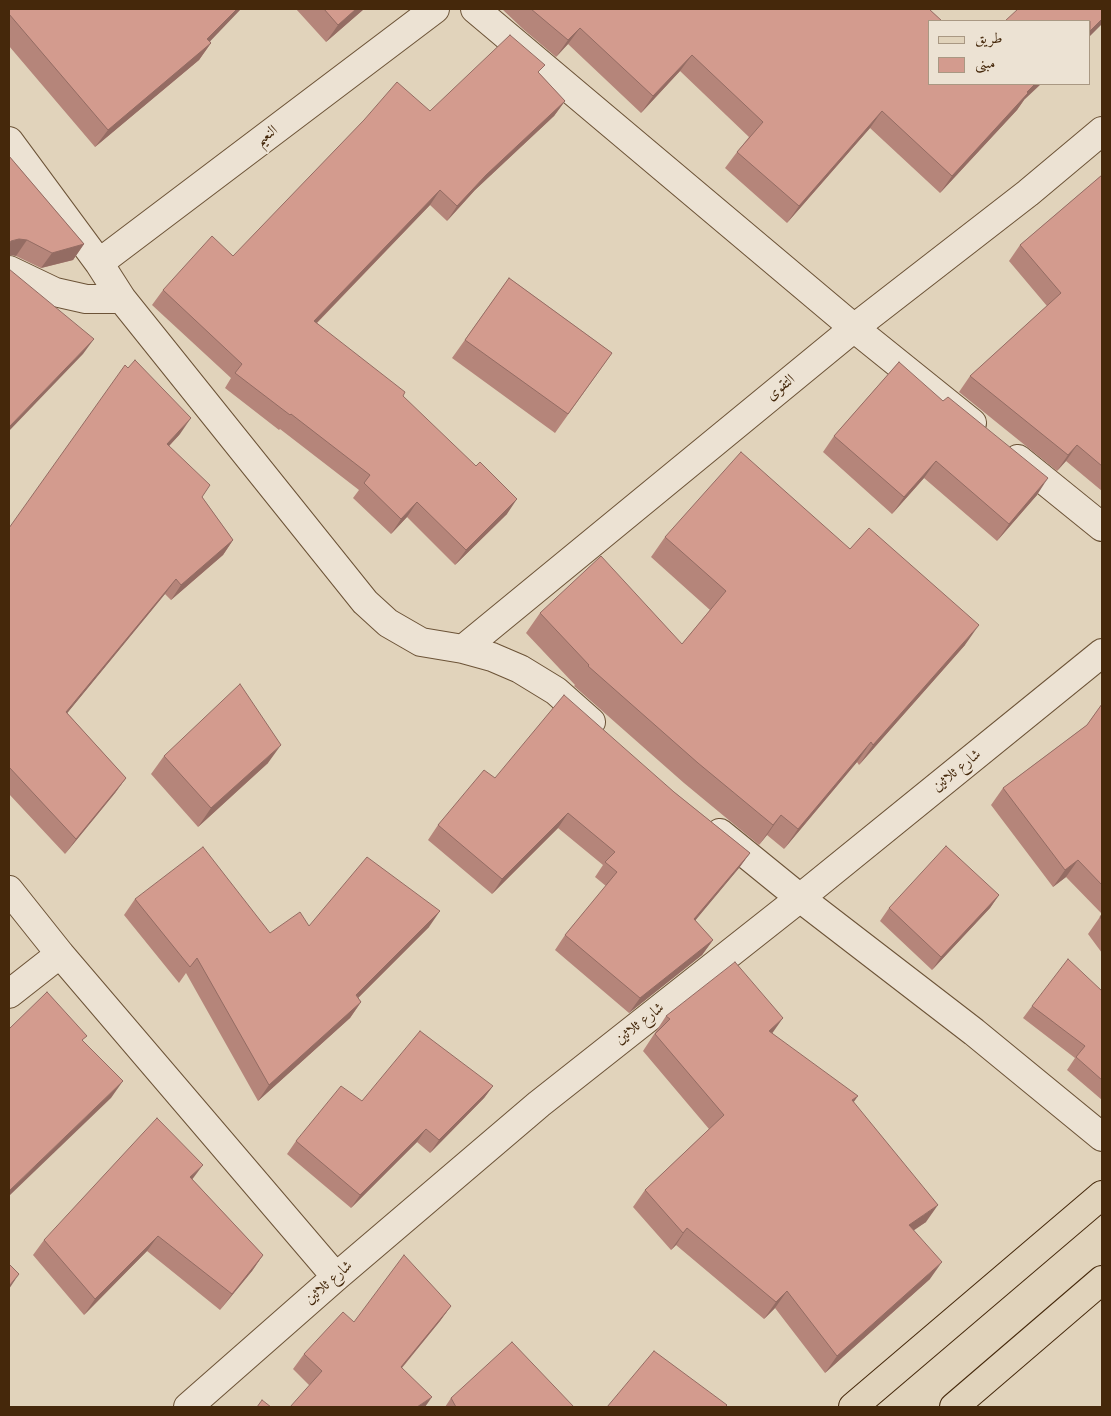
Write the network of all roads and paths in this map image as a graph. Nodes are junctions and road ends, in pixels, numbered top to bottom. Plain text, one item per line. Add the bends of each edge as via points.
1 (435, 9) edge
2 (475, 9) edge
3 (1102, 131) edge
4 (9, 141) edge
5 (99, 263) junction
6 (9, 270) edge
7 (122, 299) junction
8 (854, 328) junction
9 (1102, 527) edge
10 (463, 649) junction
11 (1102, 653) edge
12 (608, 736) edge
13 (704, 820) edge
14 (9, 890) edge
15 (800, 898) junction
16 (60, 954) junction
17 (9, 994) edge
18 (1102, 1137) edge
19 (1102, 1195) edge
20 (336, 1277) junction
21 (1102, 1280) edge
22 (188, 1407) edge
23 (853, 1407) edge
24 (954, 1407) edge

1 - 5 street, النعيم
2 - 8 street
3 - 8 street, التقوى via 1028,193
4 - 5 street
5 - 7 street
6 - 7 street via 55,292 86,298
7 - 10 street via 365,602 388,623 421,642
8 - 9 street
8 - 10 street, التقوى
10 - 12 street via 520,669 556,691
11 - 15 street, شارع ثلاثين
13 - 15 street
14 - 16 street
15 - 18 street via 974,1032
15 - 20 street, شارع ثلاثين via 539,1104
16 - 17 street
16 - 20 street
19 - 23 main road
20 - 22 street, شارع ثلاثين
21 - 24 main road

